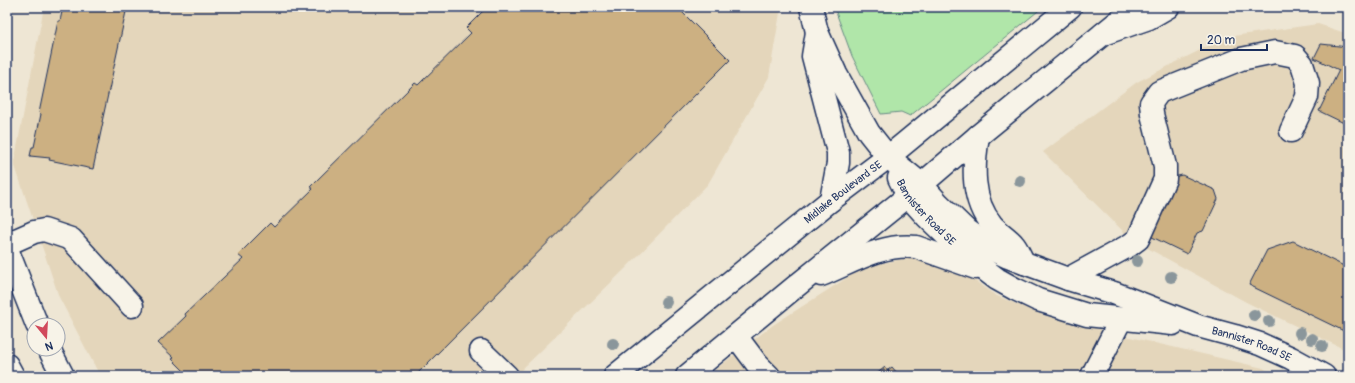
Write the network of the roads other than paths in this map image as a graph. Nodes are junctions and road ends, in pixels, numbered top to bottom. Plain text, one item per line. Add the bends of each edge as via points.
1 (810, 7) edge
2 (1070, 7) edge
3 (1136, 7) edge
4 (1168, 7) edge
5 (817, 32) junction
6 (1103, 34) junction
7 (1291, 131) dead end
8 (978, 136) junction
9 (888, 157) junction
10 (915, 190) junction
11 (831, 200) junction
12 (7, 244) edge
13 (7, 249) edge
14 (1024, 263) junction
15 (987, 271) junction
16 (1068, 279) junction
17 (795, 287) junction
18 (132, 306) dead end
19 (34, 317) edge
20 (1121, 319) junction
21 (1198, 326) junction
22 (736, 336) junction
23 (481, 351) dead end
24 (53, 357) edge
25 (7, 365) edge
26 (13, 376) edge
27 (63, 376) edge
28 (507, 376) edge
29 (615, 376) edge
30 (687, 376) edge
31 (769, 376) edge
32 (1092, 376) edge
33 (1324, 376) edge

1 - 5 main road, Bannister Road SE
2 - 9 main road, Midlake Boulevard SE
3 - 6 main road
4 - 6 main road via 1149,18
5 - 9 main road, Bannister Road SE via 836,74 869,133
5 - 11 main road via 813,56 838,152
6 - 8 main road
7 - 16 main road via 1307,97 1308,83 1302,64 1295,56 1275,52 1241,59 1159,92 1151,103 1165,166 1165,179 1138,240
8 - 10 main road
8 - 14 main road via 975,156 977,195 993,226 1014,244
9 - 10 main road, Bannister Road SE
9 - 11 main road, Midlake Boulevard SE
10 - 14 main road, Bannister Road SE via 939,204 966,230 993,250
10 - 15 main road, Bannister Road SE via 945,234
10 - 17 main road
11 - 29 main road, Midlake Boulevard SE
12 - 18 main road via 44,230 71,239
13 - 19 main road
14 - 16 main road, Bannister Road SE
15 - 17 main road via 916,247 905,246 880,250
15 - 20 main road, Bannister Road SE via 997,280 1038,300 1087,315
16 - 21 main road, Bannister Road SE via 1114,293
17 - 22 main road
20 - 21 main road, Bannister Road SE
20 - 32 main road
21 - 33 main road, Bannister Road SE via 1260,344
22 - 30 main road
22 - 31 main road
23 - 28 main road
24 - 27 main road
25 - 26 main road

